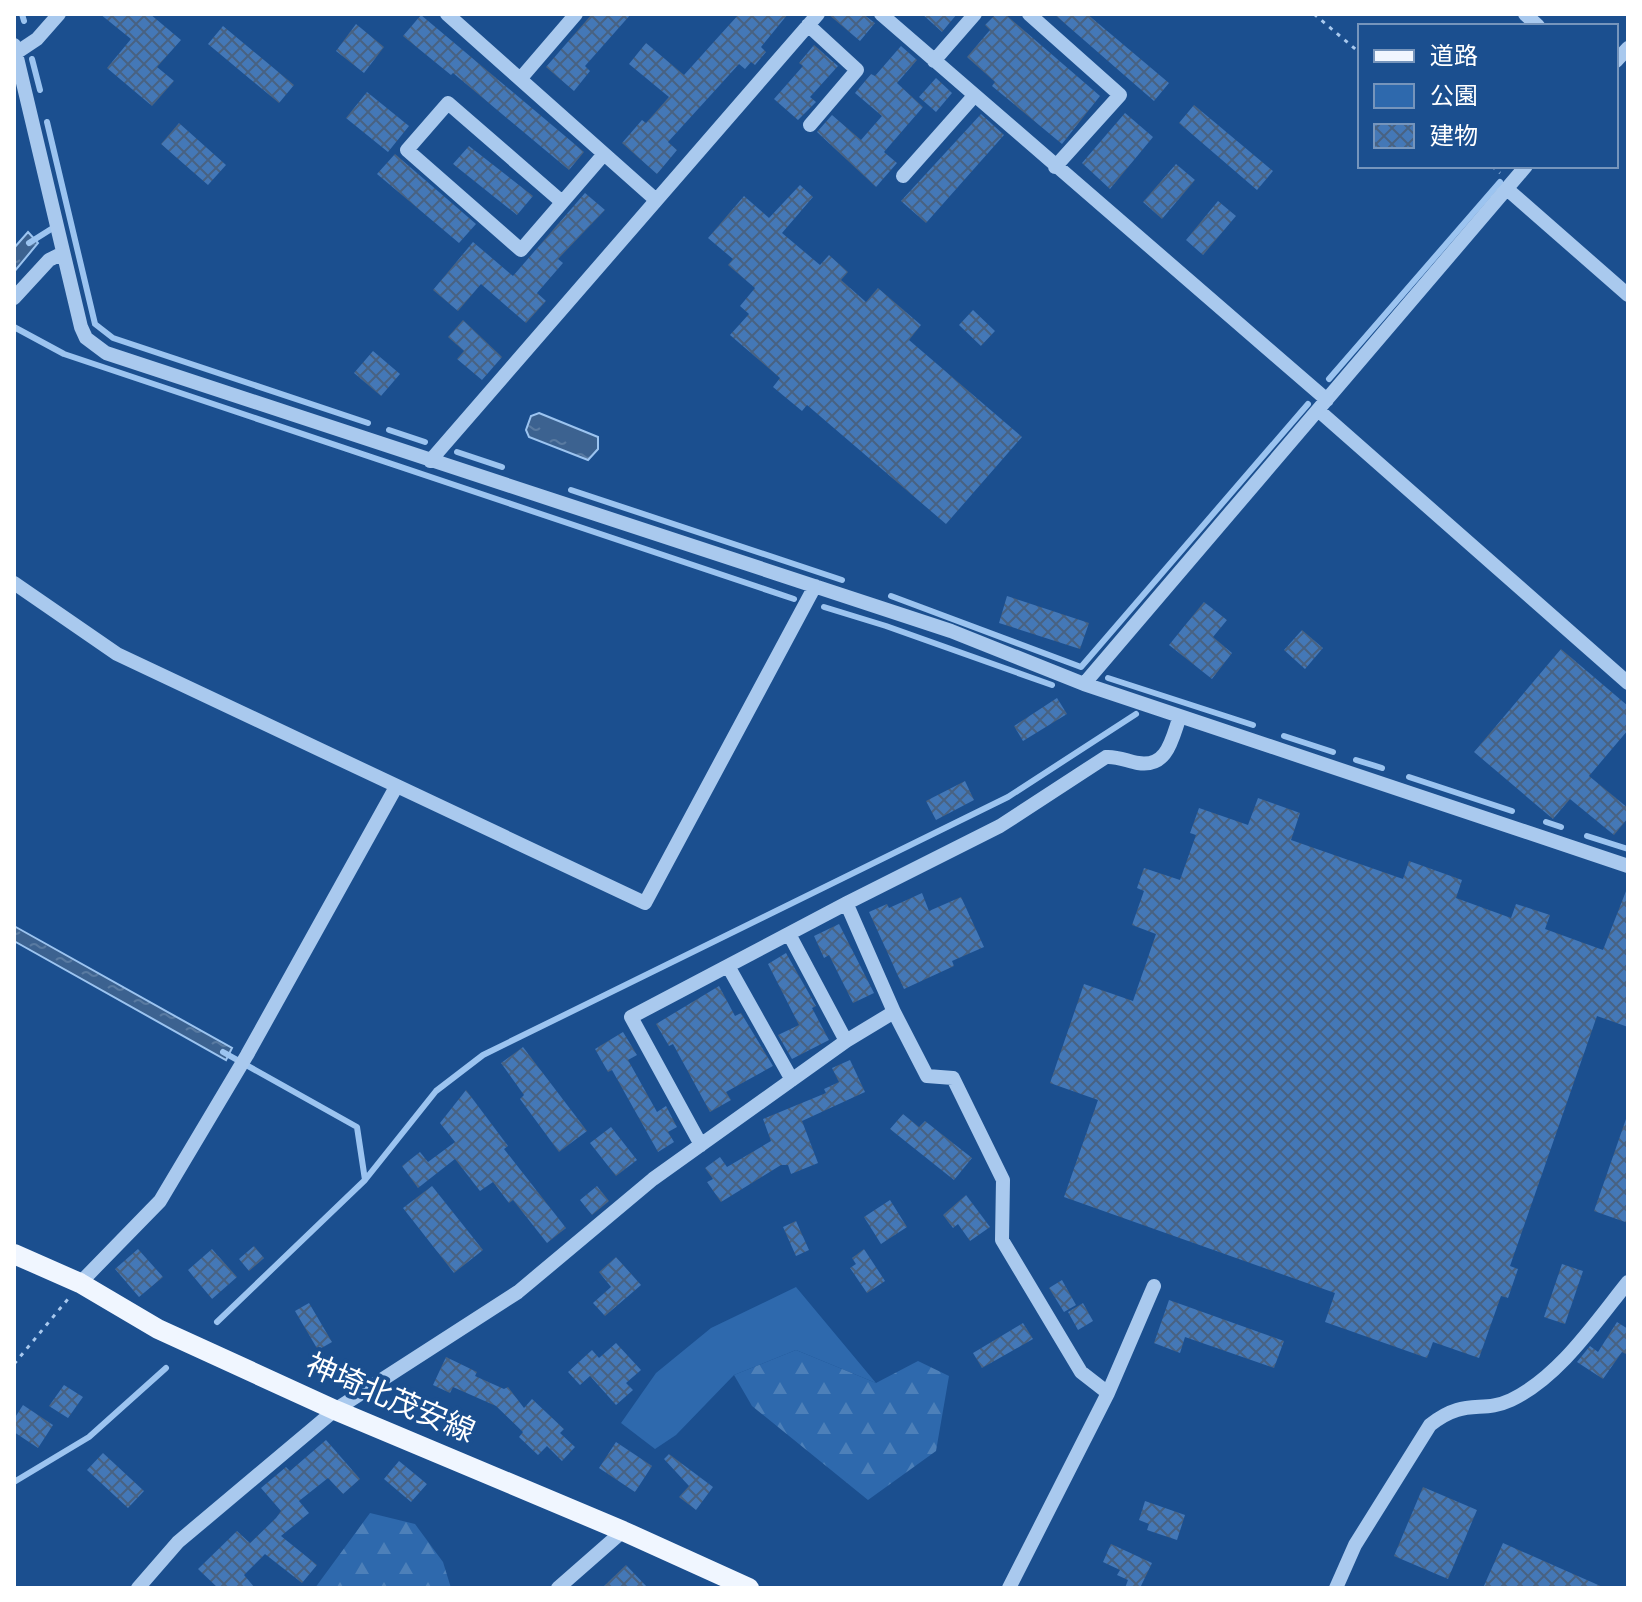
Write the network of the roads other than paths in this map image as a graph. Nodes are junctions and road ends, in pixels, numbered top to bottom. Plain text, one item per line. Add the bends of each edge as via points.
1 (59, 14) edge
2 (447, 14) edge
3 (576, 14) edge
4 (881, 14) edge
5 (975, 14) edge
6 (1029, 14) edge
7 (813, 20) edge
8 (15, 49) edge
9 (934, 61) junction
10 (521, 78) junction
11 (974, 96) junction
12 (810, 125) dead end
13 (604, 154) junction
14 (1055, 167) junction
15 (1524, 168) edge
16 (903, 176) dead end
17 (1507, 189) junction
18 (656, 200) junction
19 (562, 202) junction
20 (63, 253) junction
21 (1628, 295) edge
22 (14, 298) edge
23 (1322, 405) junction
24 (430, 461) junction
25 (14, 583) edge
26 (815, 586) junction
27 (1628, 683) edge
28 (1084, 684) junction
29 (1180, 716) junction
30 (396, 787) junction
31 (1628, 866) edge
32 (849, 902) junction
33 (789, 934) junction
34 (728, 966) junction
35 (894, 1012) junction
36 (846, 1041) junction
37 (792, 1080) junction
38 (701, 1145) junction
39 (14, 1254) edge
40 (1628, 1282) edge
41 (80, 1283) junction
42 (1154, 1286) dead end
43 (1108, 1393) junction
44 (335, 1410) junction
45 (623, 1531) junction
46 (138, 1588) edge
47 (558, 1588) edge
48 (749, 1588) edge
49 (1009, 1588) edge
50 (1336, 1588) edge

1 - 8 street via 37,39
2 - 10 street
3 - 10 street
4 - 9 street
5 - 9 street
6 - 14 street via 1120,95
7 - 12 street via 857,70
7 - 18 street
8 - 20 street
9 - 11 street
10 - 13 street
11 - 14 street
11 - 16 street
13 - 18 street
13 - 19 street
14 - 23 street
15 - 17 street
17 - 21 street
17 - 23 street
18 - 24 street
19 - 19 street via 521,250 407,150 448,103
20 - 22 street via 49,260
20 - 24 street via 81,327 86,338 106,353
23 - 27 street
23 - 28 street
24 - 26 street
25 - 30 street via 117,654
26 - 28 street via 951,631
26 - 30 street via 645,903
28 - 29 street
29 - 31 street
29 - 32 street via 1162,759 1142,764 1106,757 1000,826
30 - 41 street via 160,1201
32 - 33 street
32 - 35 street
33 - 34 street
33 - 36 street
34 - 37 street
34 - 38 street via 631,1017
35 - 36 street
35 - 43 street via 927,1076 953,1078 1003,1180 1002,1240 1081,1372
36 - 37 street
37 - 38 street
38 - 44 street via 518,1292
39 - 41 main road, 神埼北茂安線
40 - 50 street via 1532,1388 1506,1402 1447,1411 1430,1425 1355,1545
41 - 44 main road, 神埼北茂安線 via 158,1329
42 - 43 street
43 - 49 street
44 - 45 main road, 神埼北茂安線
44 - 46 street via 178,1542
45 - 47 street
45 - 48 main road, 神埼北茂安線

